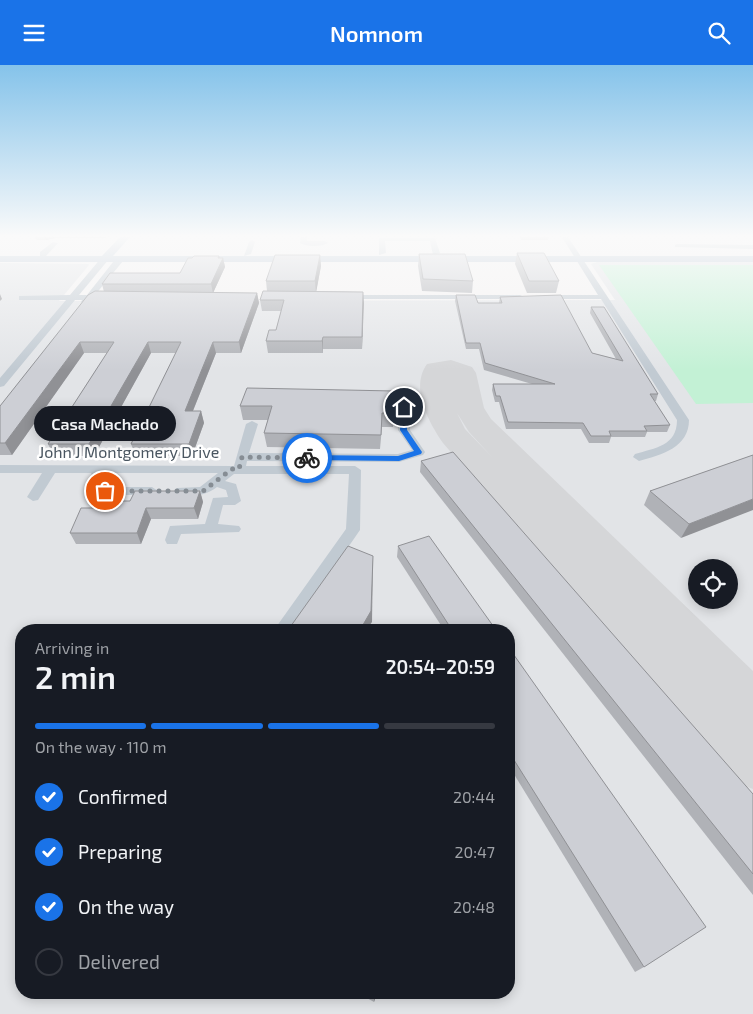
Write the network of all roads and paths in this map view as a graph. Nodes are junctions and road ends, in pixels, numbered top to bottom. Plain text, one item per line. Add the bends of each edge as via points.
1 (86, 281) edge
2 (101, 281) edge
3 (593, 281) edge
4 (88, 297) junction
5 (115, 297) edge
6 (333, 297) edge
7 (604, 297) junction
8 (22, 298) dead end
9 (72, 298) junction
10 (77, 312) edge
11 (0, 384) edge
12 (404, 407) dead end
13 (252, 424) dead end
14 (639, 457) dead end
15 (328, 464) junction
16 (238, 465) junction
17 (0, 469) edge
18 (51, 469) junction
19 (96, 469) junction
20 (215, 482) junction
21 (33, 497) dead end
22 (210, 529) junction
23 (234, 529) dead end
24 (172, 540) dead end
25 (286, 624) edge

1 - 9 street
2 - 4 street
3 - 7 street
4 - 5 street
4 - 9 street
4 - 10 street
6 - 7 street
7 - 14 street via 683,420 681,437 674,443
8 - 9 street
9 - 11 street
12 - 15 street via 404,430 419,452 399,458
13 - 16 lane
15 - 16 street, John J Montgomery Drive
15 - 25 street, John J Montgomery Drive via 355,470 353,531
16 - 19 street, John J Montgomery Drive
16 - 20 street
17 - 18 street, John J Montgomery Drive
18 - 19 street, John J Montgomery Drive
18 - 21 street
19 - 20 street via 105,491 203,491
20 - 22 street via 232,487 235,501 218,501
22 - 23 street
22 - 24 street via 175,529

